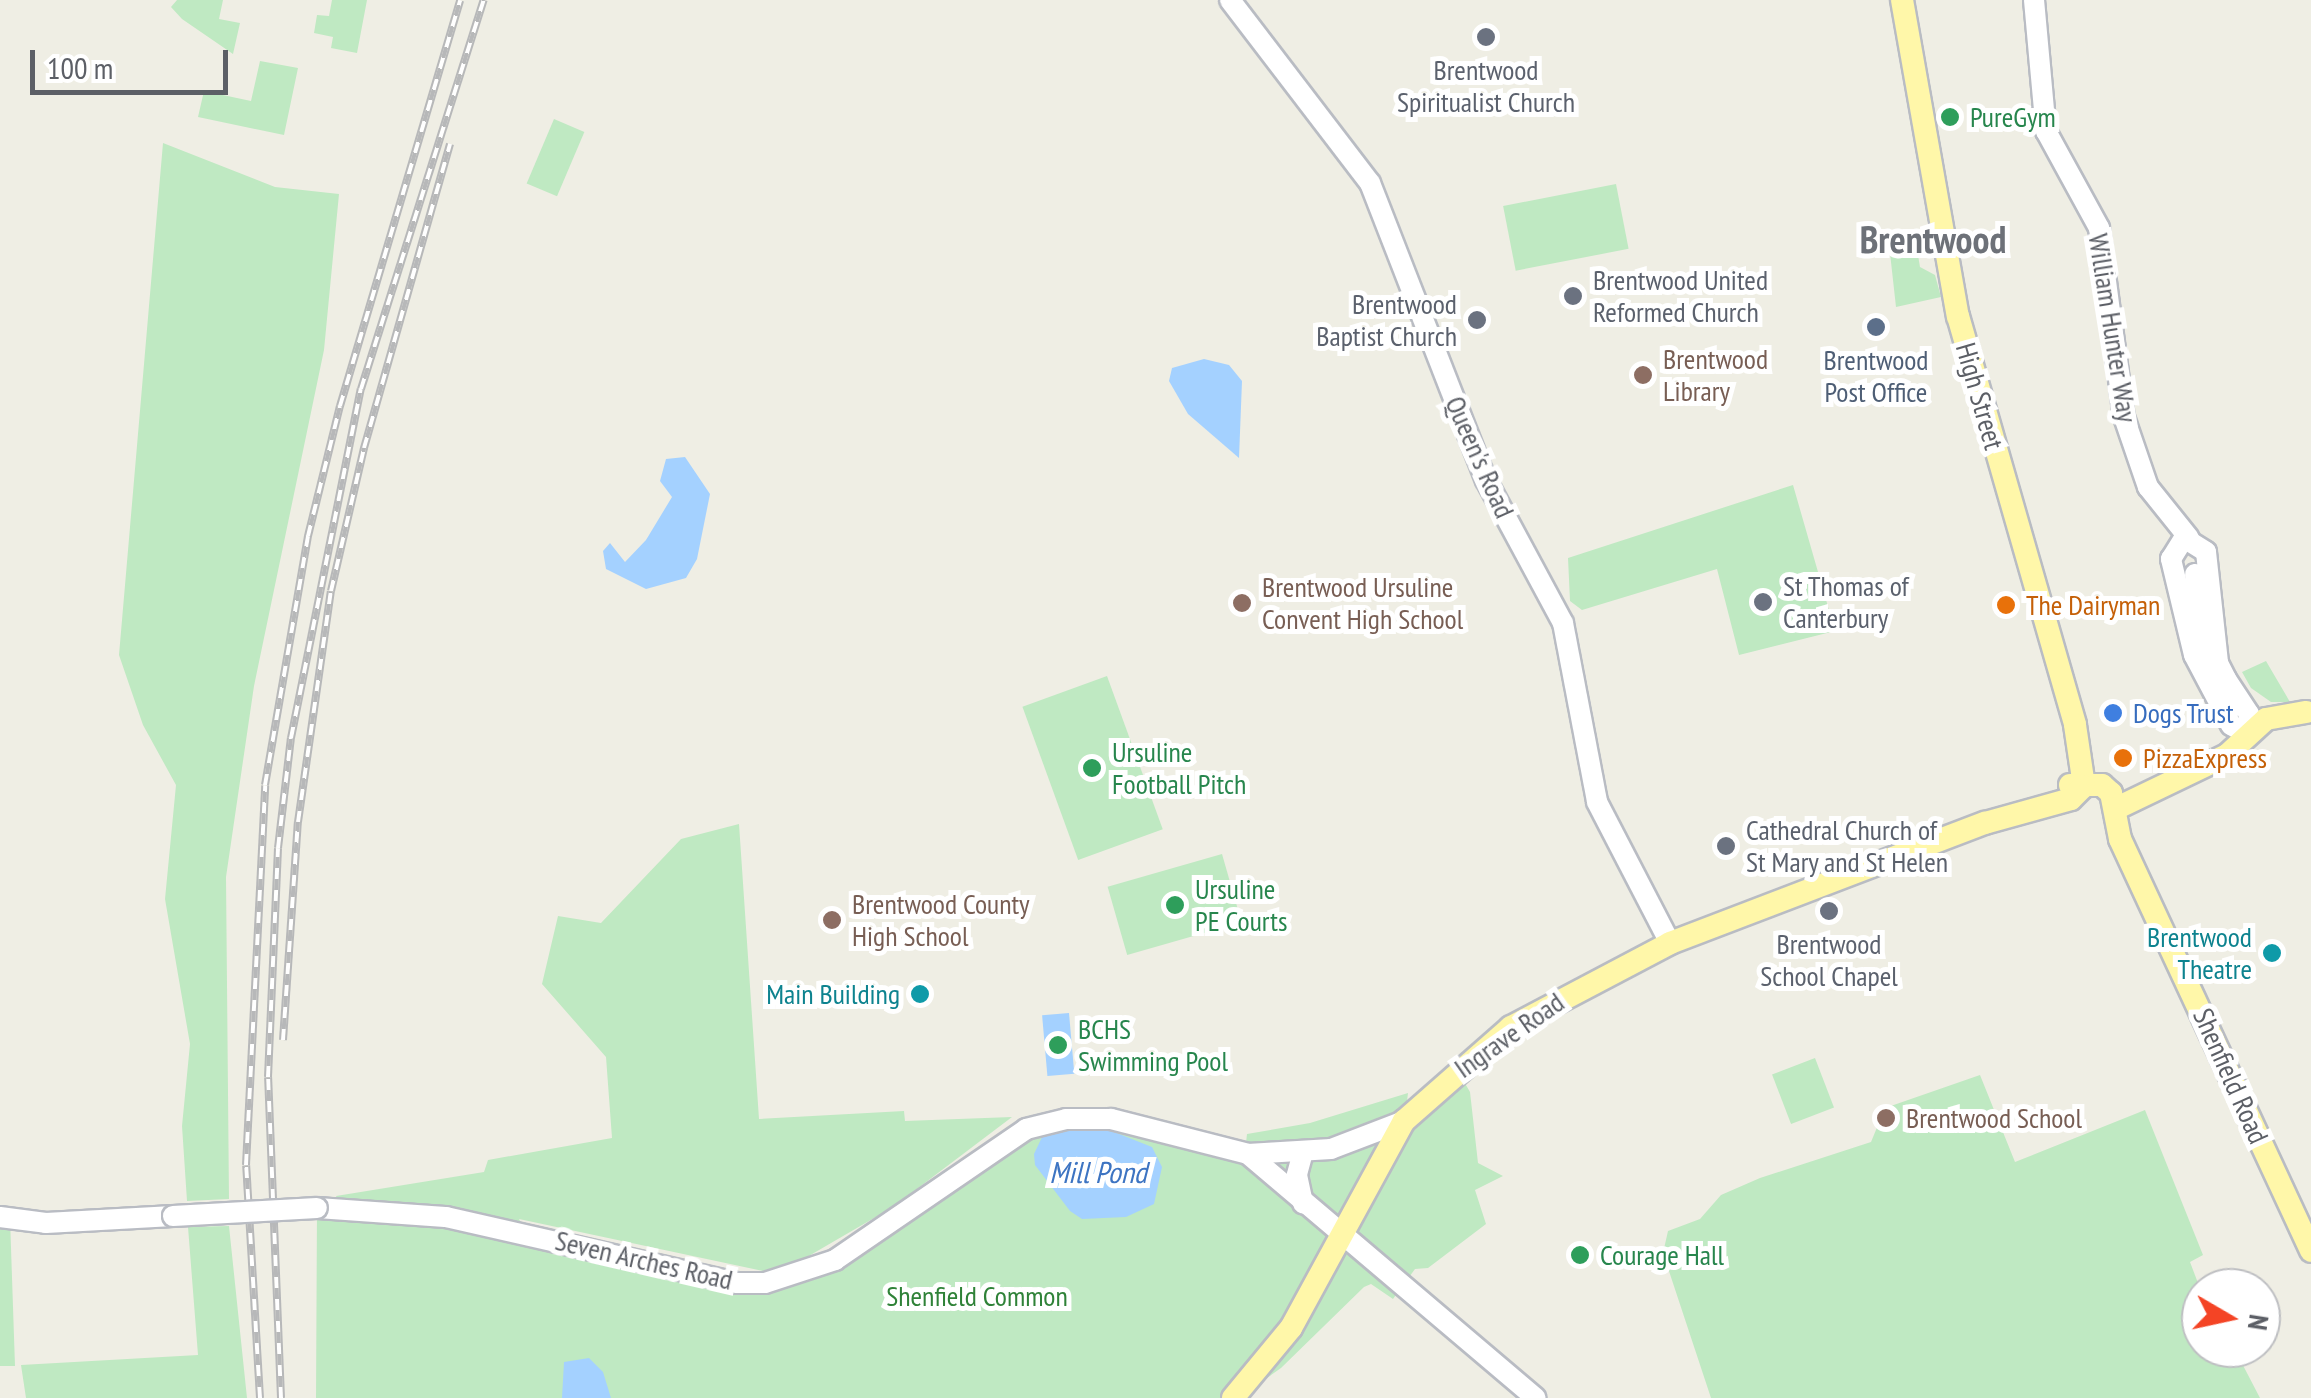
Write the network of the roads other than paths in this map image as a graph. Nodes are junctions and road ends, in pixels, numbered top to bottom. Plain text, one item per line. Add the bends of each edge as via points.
1 (1230, 0) edge
2 (1902, 0) edge
3 (2034, 0) edge
4 (2148, 487) junction
5 (2189, 538) junction
6 (2172, 562) junction
7 (2200, 568) junction
8 (2309, 710) edge
9 (2246, 734) junction
10 (2084, 786) junction
11 (2124, 812) junction
12 (1670, 943) junction
13 (1404, 1121) junction
14 (1303, 1152) junction
15 (1248, 1154) junction
16 (1303, 1203) junction
17 (0, 1217) edge
18 (1345, 1234) junction
19 (2311, 1251) edge
20 (1233, 1398) edge
21 (1536, 1398) edge

1 - 12 street, Queen's Road via 1370,183 1477,459 1564,623 1597,802
2 - 10 main road, High Street via 1953,295 2077,734
3 - 4 street, William Hunter Way via 2046,131 2099,228 2117,388
4 - 5 street, William Hunter Way
4 - 6 street, William Hunter Way
5 - 6 street via 2175,544
5 - 7 street, William Hunter Way via 2204,546
6 - 7 street
6 - 9 street, William Hunter Way via 2200,671 2231,726
7 - 9 street via 2197,608 2249,714
8 - 9 main road via 2269,738
9 - 11 main road via 2228,755 2130,792
10 - 11 main road
10 - 12 main road, Ingrave Road via 2071,799 1985,824
11 - 19 main road, Shenfield Road via 2114,826
12 - 13 main road, Ingrave Road via 1533,1012 1470,1058
13 - 14 street, Seven Arches Road via 1330,1149
13 - 18 main road, Ingrave Road
14 - 15 street, Seven Arches Road
14 - 16 street via 1297,1175
15 - 16 street, Seven Arches Road
15 - 17 street, Seven Arches Road, bridge via 1111,1119 1040,1124 924,1194 835,1260 765,1283 737,1283 436,1215 317,1208 59,1223
16 - 18 street, Seven Arches Road
18 - 20 main road, Ingrave Road via 1291,1328
18 - 21 street, Seven Arches Road

